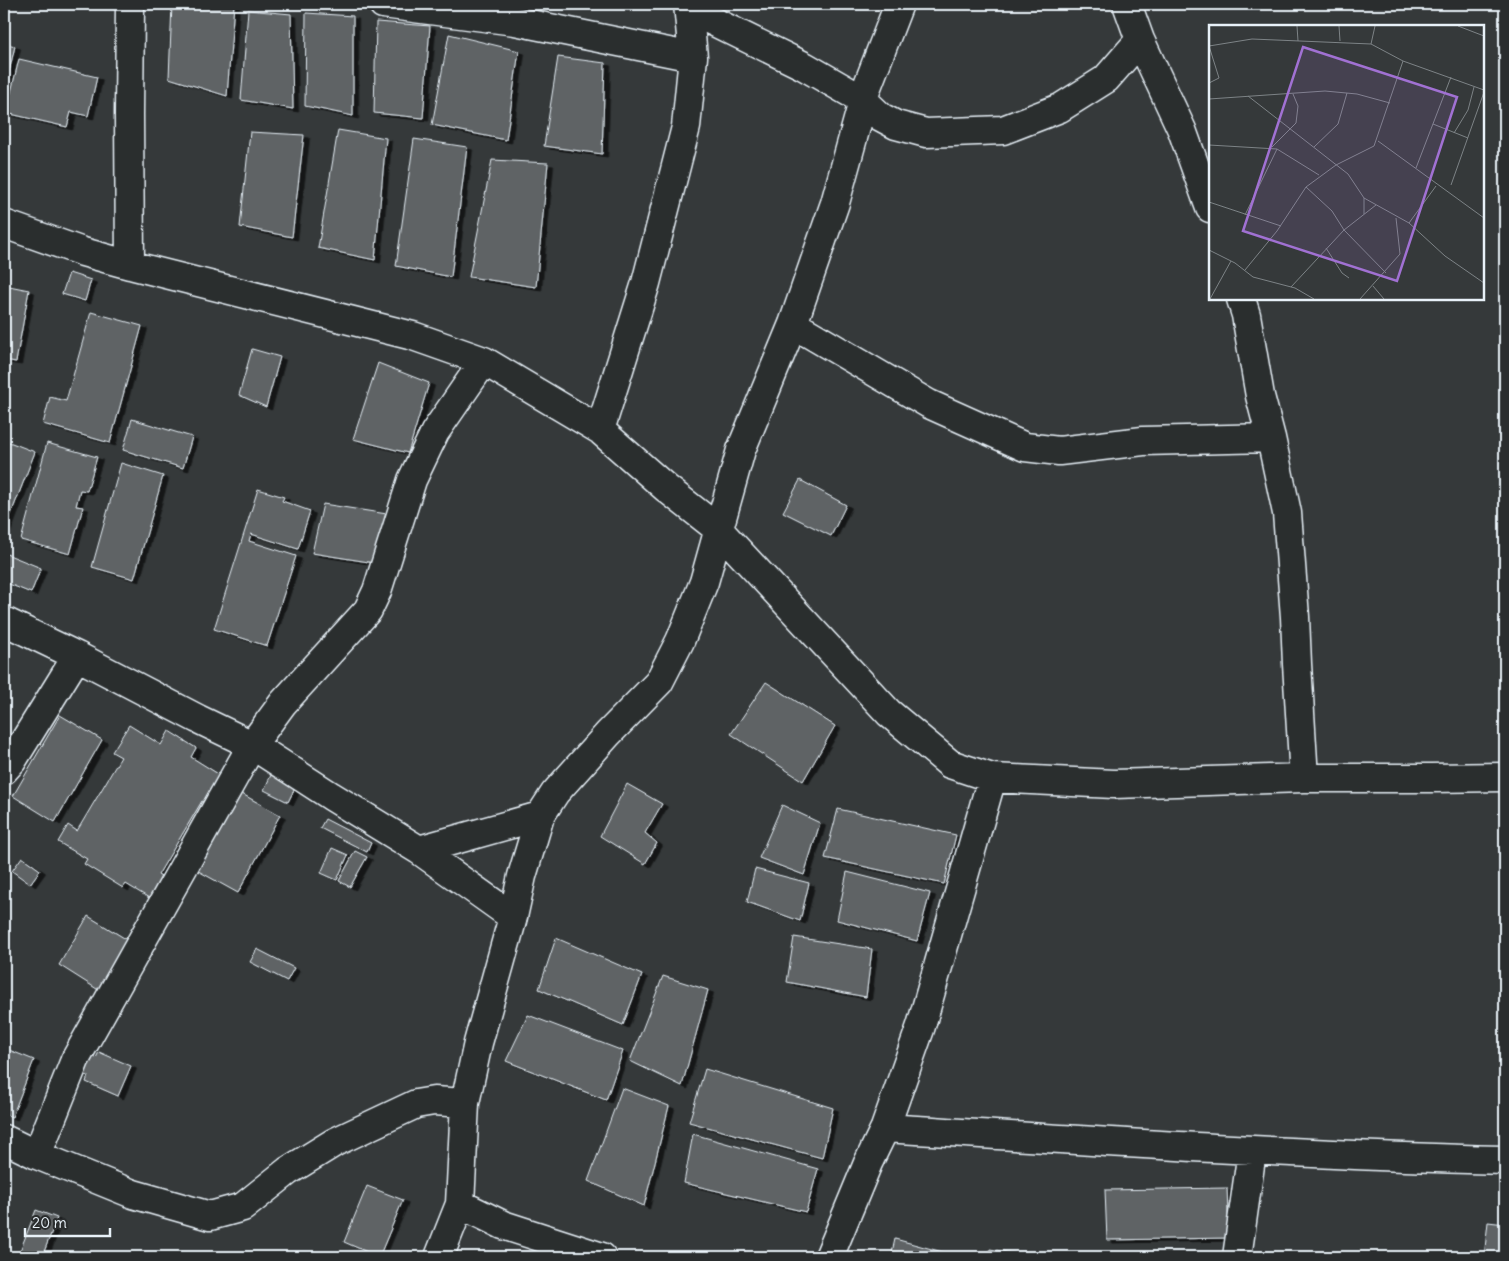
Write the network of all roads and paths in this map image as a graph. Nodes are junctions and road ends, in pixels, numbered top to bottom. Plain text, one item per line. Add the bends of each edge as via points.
1 (130, 4) edge
2 (383, 4) edge
3 (899, 4) edge
4 (1127, 4) edge
5 (689, 7) edge
6 (1140, 40) junction
7 (693, 57) junction
8 (863, 100) junction
9 (1209, 205) edge
10 (4, 224) edge
11 (130, 265) junction
12 (1241, 300) edge
13 (793, 324) junction
14 (484, 361) junction
15 (600, 430) junction
16 (1271, 438) junction
17 (718, 529) junction
18 (4, 621) edge
19 (78, 656) junction
20 (252, 745) junction
21 (4, 770) edge
22 (1505, 777) edge
23 (992, 778) junction
24 (1304, 778) junction
25 (540, 816) junction
26 (419, 850) junction
27 (513, 917) junction
28 (465, 1104) junction
29 (885, 1128) junction
30 (4, 1140) edge
31 (1252, 1151) junction
32 (36, 1155) junction
33 (1505, 1160) edge
34 (460, 1204) junction
35 (439, 1257) edge
36 (602, 1257) edge
37 (829, 1257) edge
38 (1237, 1257) edge

1 - 11 street
2 - 7 street via 515,21
3 - 8 street
4 - 6 street
5 - 7 street
5 - 8 street
6 - 8 street via 1106,79 1060,108 1003,130 926,133 896,125 881,117
6 - 9 street via 1182,130
7 - 15 street via 686,127 646,283
8 - 13 street via 835,203
10 - 11 street
11 - 14 street via 413,336
12 - 16 street
13 - 16 street via 929,404 1025,447 1060,451 1142,441
13 - 17 street via 741,450
14 - 15 street
14 - 20 street via 435,432 412,480 378,590 368,610 283,703
15 - 17 street
16 - 24 street via 1287,513
17 - 23 street via 889,713 950,764
17 - 25 street via 704,582 659,682 555,793
18 - 19 street
19 - 20 street
19 - 21 street
20 - 26 street
20 - 32 street via 74,1060
22 - 24 street
23 - 24 street via 1114,784
23 - 29 street via 921,1026
25 - 26 street
25 - 27 street
26 - 27 street
27 - 28 street via 478,1043
28 - 32 street via 434,1100 416,1104 335,1142 288,1171 244,1207 210,1216 133,1194
28 - 34 street
29 - 31 street
29 - 37 street
30 - 32 street
31 - 33 street
31 - 38 street
34 - 35 street
34 - 36 street via 503,1225

